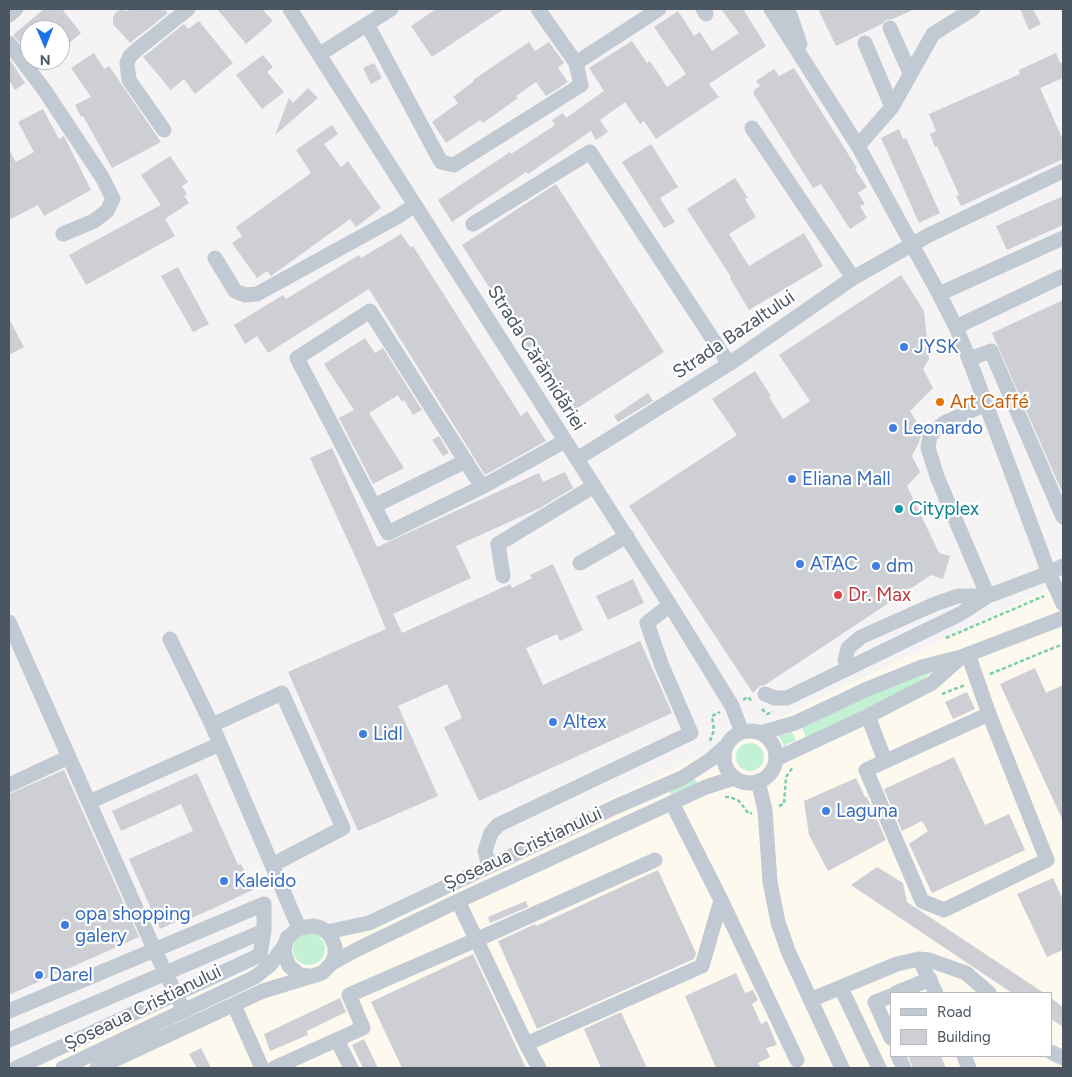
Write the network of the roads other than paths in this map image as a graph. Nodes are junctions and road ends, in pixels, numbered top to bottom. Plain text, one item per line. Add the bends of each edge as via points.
1 (16, 9) edge
2 (188, 9) edge
3 (290, 9) edge
4 (391, 9) edge
5 (538, 9) edge
6 (659, 9) edge
7 (770, 9) edge
8 (788, 9) edge
9 (973, 9) edge
10 (9, 15) edge
11 (367, 24) junction
12 (890, 28) dead end
13 (9, 43) edge
14 (865, 43) dead end
15 (320, 54) junction
16 (576, 63) junction
17 (809, 69) junction
18 (910, 73) junction
19 (892, 107) junction
20 (752, 128) dead end
21 (164, 130) dead end
22 (858, 146) junction
23 (1063, 171) edge
24 (415, 205) junction
25 (474, 224) dead end
26 (63, 234) dead end
27 (1063, 238) edge
28 (912, 244) junction
29 (215, 258) dead end
30 (1063, 276) edge
31 (853, 278) junction
32 (939, 294) junction
33 (956, 327) junction
34 (969, 359) junction
35 (729, 364) junction
36 (986, 404) junction
37 (565, 441) junction
38 (577, 459) junction
39 (466, 462) junction
40 (594, 486) junction
41 (482, 487) junction
42 (374, 506) junction
43 (1063, 517) edge
44 (627, 536) junction
45 (580, 562) dead end
46 (1063, 566) edge
47 (1050, 573) junction
48 (503, 576) dead end
49 (988, 596) junction
50 (1063, 604) edge
51 (670, 605) junction
52 (1063, 618) edge
53 (9, 622) edge
54 (170, 639) dead end
55 (964, 656) junction
56 (850, 668) junction
57 (765, 694) dead end
58 (990, 714) junction
59 (868, 716) junction
60 (212, 725) junction
61 (742, 732) junction
62 (760, 733) junction
63 (220, 744) junction
64 (725, 747) junction
65 (69, 757) junction
66 (776, 759) junction
67 (885, 760) junction
68 (734, 778) junction
69 (758, 781) junction
70 (9, 785) edge
71 (89, 802) junction
72 (672, 803) junction
73 (655, 860) dead end
74 (272, 865) junction
75 (489, 866) junction
76 (721, 900) junction
77 (458, 901) junction
78 (298, 928) junction
79 (264, 930) junction
80 (327, 932) junction
81 (476, 940) junction
82 (284, 945) junction
83 (155, 950) junction
84 (919, 959) junction
85 (332, 963) junction
86 (165, 973) junction
87 (308, 976) junction
88 (930, 979) junction
89 (840, 988) junction
90 (898, 992) edge
91 (936, 992) edge
92 (988, 992) edge
93 (175, 994) junction
94 (890, 996) edge
95 (810, 1000) junction
96 (234, 1005) junction
97 (9, 1011) edge
98 (184, 1011) junction
99 (890, 1036) edge
100 (9, 1040) edge
101 (337, 1040) junction
102 (526, 1044) junction
103 (797, 1060) dead end
104 (16, 1068) edge
105 (64, 1068) edge
106 (97, 1068) edge
107 (262, 1068) edge
108 (274, 1068) edge
109 (351, 1068) edge
110 (539, 1068) edge
111 (842, 1068) edge
112 (879, 1068) edge

1 - 10 street
2 - 21 street via 139,48 128,62 129,80
3 - 15 street, Strada Cărămidăriei
4 - 11 street
5 - 16 street
6 - 16 street
7 - 17 street
8 - 17 street
9 - 18 street via 933,34
11 - 15 street
11 - 16 street via 441,162 454,165 581,85
12 - 18 street
13 - 26 street via 102,177 113,200 107,211 94,221
14 - 19 street
15 - 24 street, Strada Cărămidăriei
17 - 22 street
18 - 19 street
19 - 22 street
20 - 31 street
22 - 28 street
23 - 28 street, Strada Bazaltului
24 - 29 street via 257,294 245,295 235,291
24 - 37 street, Strada Cărămidăriei
25 - 35 street via 590,152
27 - 32 street
28 - 31 street, Strada Bazaltului
28 - 32 street
30 - 33 street
31 - 35 street, Strada Bazaltului
32 - 33 street
33 - 34 street
34 - 36 street
34 - 43 street via 991,351
35 - 38 street, Strada Bazaltului
36 - 47 street
36 - 49 street via 944,423 930,435 928,448
37 - 38 street, Strada Cărămidăriei
37 - 41 street
38 - 40 street, Strada Cărămidăriei
39 - 41 street
39 - 42 street
39 - 42 street via 370,311 297,358
40 - 44 street, Strada Cărămidăriei
40 - 48 street via 498,544
41 - 42 street via 388,533
44 - 45 street
44 - 51 street, Strada Cărămidăriei
46 - 47 street
47 - 49 street
47 - 50 street
49 - 56 street via 960,614
49 - 56 street via 958,596 861,637 848,648 845,660
51 - 61 street, Strada Cărămidăriei via 732,706
51 - 75 street via 647,622 691,733 498,825 491,833 485,851
52 - 55 street
53 - 65 street
54 - 60 street
55 - 58 street
55 - 59 street via 932,683
55 - 62 street via 922,667 794,723
56 - 57 street via 788,698
58 - 67 street
58 - 67 street via 1047,860 944,910 922,901 866,770
59 - 66 street
59 - 67 street
60 - 63 street
60 - 74 street via 282,693 343,828
61 - 62 street
61 - 64 street via 730,739
62 - 66 street via 772,743
63 - 71 street
63 - 74 street
64 - 68 street via 725,767
64 - 75 street, Șoseaua Cristianului via 682,778
65 - 70 street
65 - 71 street
66 - 69 street via 769,774
68 - 69 street via 743,782
68 - 72 street, Șoseaua Cristianului
69 - 95 street via 766,810 770,882 778,922
71 - 83 street
72 - 76 street
72 - 77 street, Șoseaua Cristianului
73 - 81 street
74 - 78 street
75 - 80 street, Șoseaua Cristianului via 369,923
76 - 102 street via 702,966
76 - 103 street
77 - 81 street
77 - 85 street, Șoseaua Cristianului
78 - 80 street, Șoseaua Cristianului via 314,926
78 - 82 street, Șoseaua Cristianului
79 - 83 street via 264,904
79 - 86 street
79 - 93 street via 260,955
80 - 85 street via 335,947
81 - 101 street via 349,995 363,1028
81 - 102 street
82 - 87 street via 289,966 300,975
82 - 98 street, Șoseaua Cristianului via 255,977
83 - 86 street
83 - 97 street
84 - 88 street
84 - 89 street via 897,964
84 - 92 street via 966,974
85 - 87 street, Șoseaua Cristianului via 322,974
86 - 93 street
86 - 100 street
87 - 96 street, Șoseaua Cristianului via 264,990
88 - 90 street
88 - 91 street
89 - 95 street
89 - 112 street
93 - 98 street
93 - 104 street
94 - 99 street via 876,1002
95 - 111 street
96 - 106 street, Șoseaua Cristianului
96 - 107 street
98 - 105 street, Șoseaua Cristianului
101 - 108 street
101 - 109 street
102 - 110 street

